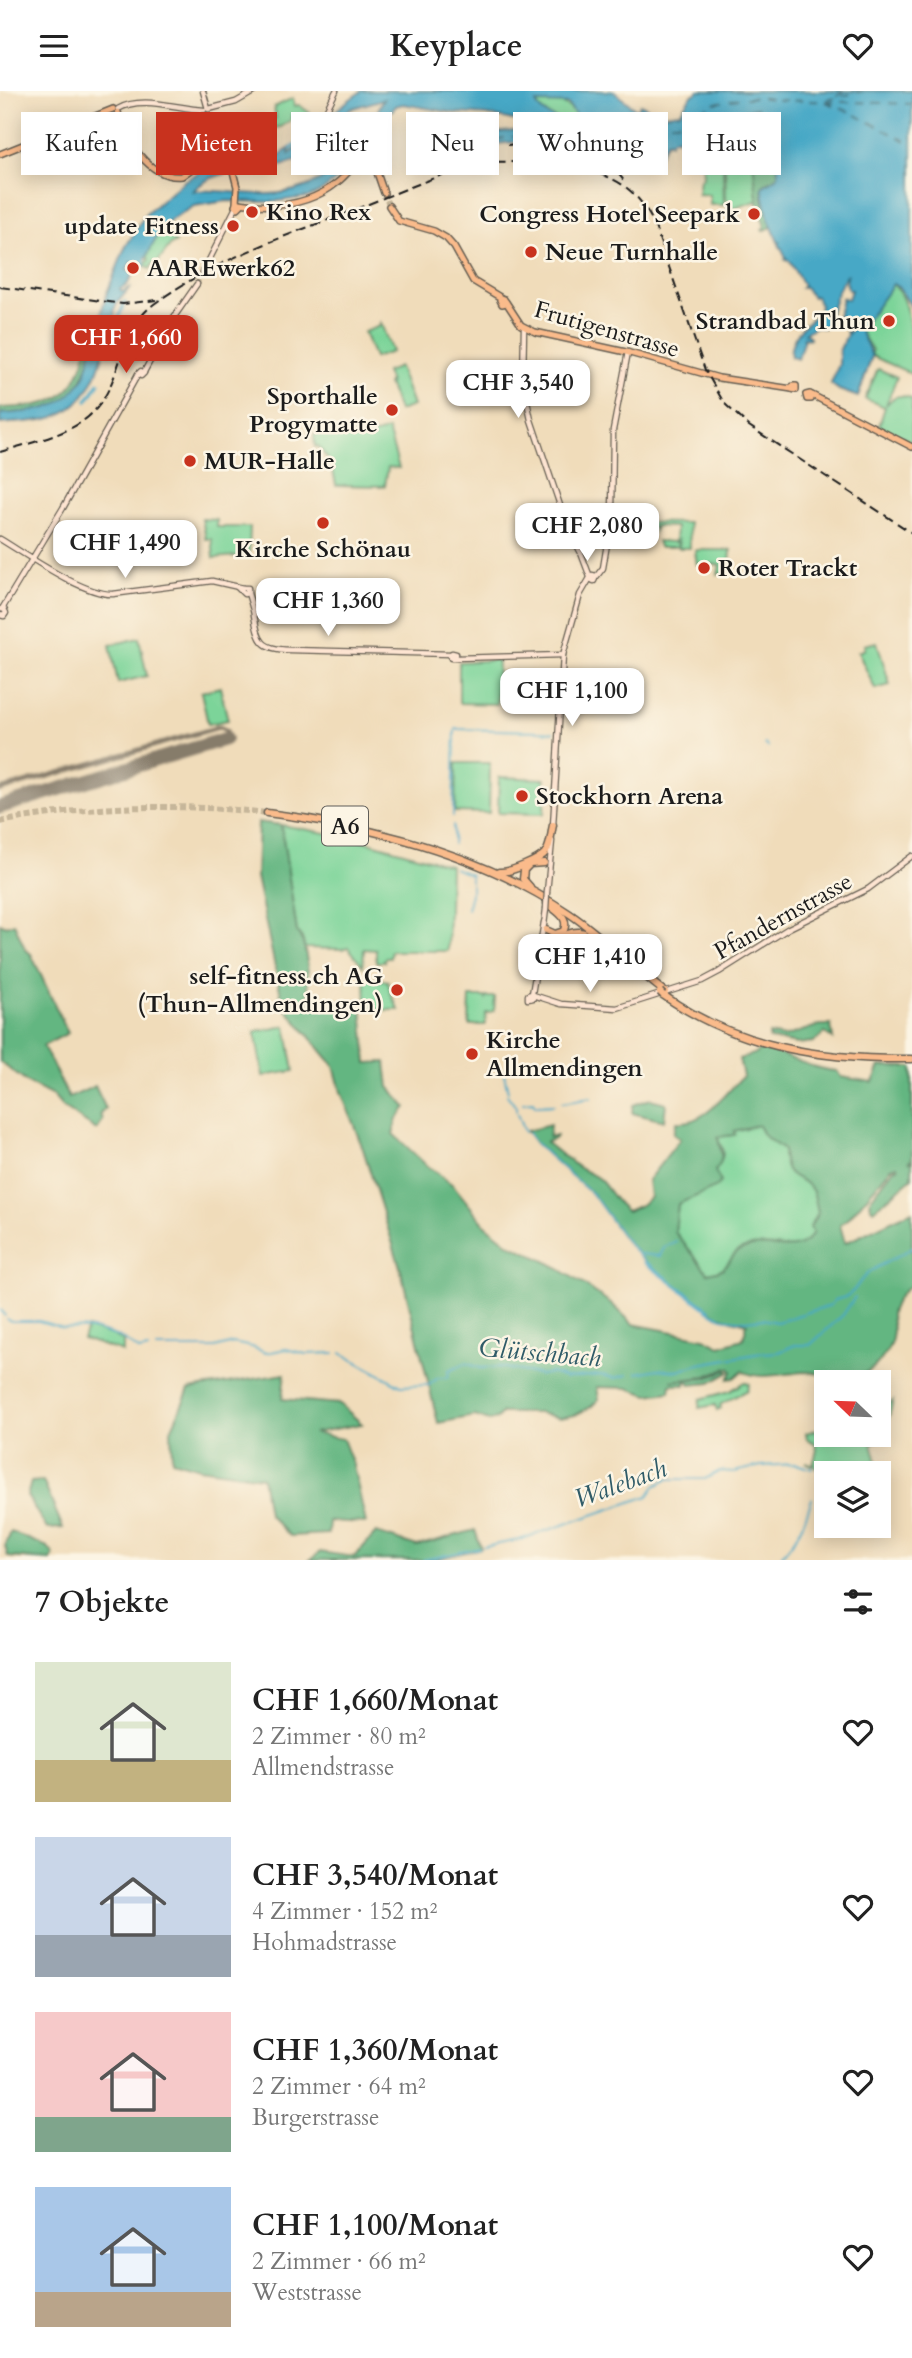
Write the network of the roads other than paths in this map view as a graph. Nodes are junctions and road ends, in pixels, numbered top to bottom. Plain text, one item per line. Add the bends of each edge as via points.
1 (203, 91) edge
2 (255, 91) edge
3 (336, 91) edge
4 (115, 112) edge
5 (207, 112) junction
6 (328, 112) edge
7 (21, 148) edge
8 (2, 155) edge
9 (142, 155) edge
10 (156, 168) edge
11 (234, 175) edge
12 (345, 175) edge
13 (376, 175) edge
14 (384, 193) tunnel mouth
15 (239, 202) junction
16 (454, 249) junction
17 (203, 272) tunnel mouth
18 (197, 284) tunnel mouth
19 (525, 330) junction
20 (628, 352) junction
21 (912, 447) edge
22 (0, 539) edge
23 (31, 557) junction
24 (592, 577) junction
25 (3, 612) edge
26 (563, 655) junction
27 (553, 825) junction
28 (552, 847) junction
29 (912, 856) edge
30 (533, 862) junction
31 (547, 864) junction
32 (481, 867) junction
33 (547, 898) junction
34 (546, 934) junction
35 (540, 946) junction
36 (609, 947) junction
37 (539, 956) junction
38 (664, 993) junction
39 (912, 1057) edge

1 - 5 main road
2 - 5 main road
3 - 6 main road
4 - 5 main road via 127,105 148,104
7 - 8 main road
9 - 10 main road
11 - 15 main road
12 - 15 main road via 312,199
13 - 14 main road
15 - 17 main road
16 - 16 main road, Frutigenstrasse via 439,233 398,221 389,206 397,222 434,234
16 - 19 main road, Frutigenstrasse via 473,281 502,300
18 - 23 main road
19 - 20 main road, Frutigenstrasse
19 - 24 main road via 523,381 531,420 565,523
20 - 21 main road, Frutigenstrasse via 724,379 792,388
20 - 24 main road via 613,428 612,512 603,565
22 - 23 main road
23 - 25 main road
23 - 26 main road via 100,594 210,581 243,591 250,600 259,638 272,648 463,657
24 - 26 main road via 583,587
26 - 27 main road
27 - 28 main road
27 - 30 highway via 547,851
28 - 31 main road
28 - 31 main road
29 - 37 main road, Pfandernstrasse via 863,891 784,931 702,981 617,1008 561,1004 532,995
30 - 31 highway
30 - 32 highway via 504,873
30 - 33 highway via 524,870 524,881
31 - 33 main road
32 - 33 highway, A6
32 - 33 highway, A6 via 368,831 267,814 418,848
33 - 34 main road
33 - 34 highway via 566,926 563,932
33 - 36 highway, A6
33 - 38 highway, A6 via 589,927
34 - 35 main road
34 - 35 main road
34 - 36 highway, A6 via 579,930
34 - 37 main road
35 - 37 main road
36 - 38 highway, A6
38 - 39 highway, A6 via 714,1025 768,1046 827,1056

